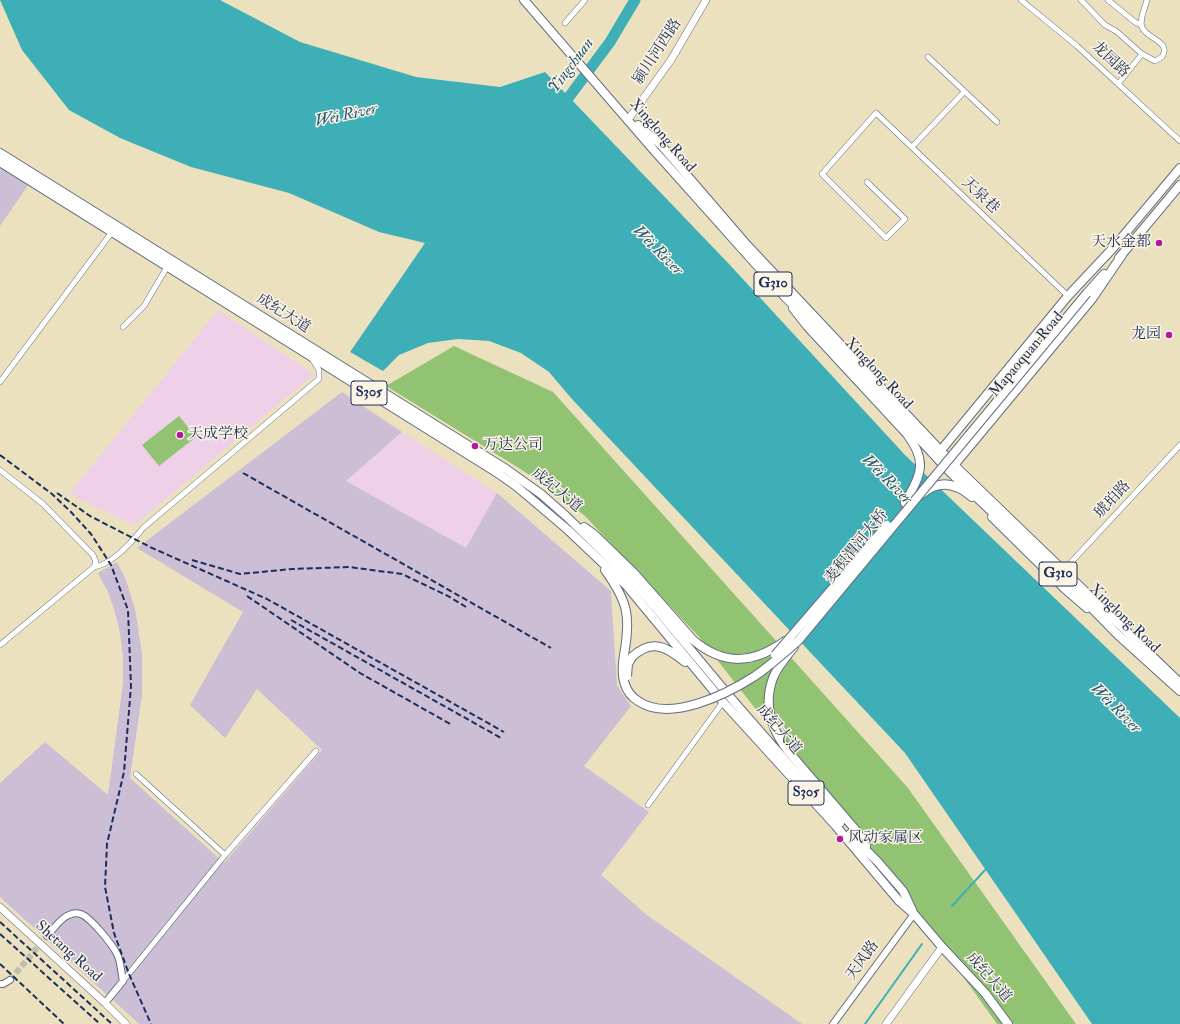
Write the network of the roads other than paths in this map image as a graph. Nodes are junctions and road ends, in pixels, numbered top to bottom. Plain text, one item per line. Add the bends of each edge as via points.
1 (524, 0) edge
2 (585, 0) edge
3 (700, 0) edge
4 (706, 0) edge
5 (1021, 0) edge
6 (1081, 0) edge
7 (1108, 0) edge
8 (1148, 0) edge
9 (565, 23) dead end
10 (1141, 25) junction
11 (1142, 54) junction
12 (928, 57) dead end
13 (1118, 84) junction
14 (964, 92) junction
15 (616, 105) junction
16 (628, 116) junction
17 (997, 122) dead end
18 (1180, 141) edge
19 (912, 147) junction
20 (0, 153) edge
21 (0, 162) edge
22 (1180, 168) edge
23 (868, 182) dead end
24 (1180, 185) edge
25 (112, 232) junction
26 (1113, 248) junction
27 (1122, 255) junction
28 (167, 267) junction
29 (1085, 291) junction
30 (1068, 296) junction
31 (786, 298) junction
32 (123, 327) dead end
33 (312, 358) junction
34 (0, 382) edge
35 (1180, 445) edge
36 (938, 454) junction
37 (952, 468) junction
38 (0, 470) edge
39 (908, 504) junction
40 (566, 516) junction
41 (595, 556) junction
42 (94, 567) junction
43 (1064, 571) junction
44 (1118, 635) junction
45 (796, 638) junction
46 (0, 645) edge
47 (628, 656) junction
48 (698, 672) junction
49 (1179, 687) edge
50 (723, 702) junction
51 (316, 751) dead end
52 (136, 774) dead end
53 (648, 805) dead end
54 (225, 855) junction
55 (877, 861) junction
56 (0, 907) edge
57 (914, 914) junction
58 (47, 936) tunnel mouth
59 (942, 947) junction
60 (10, 980) tunnel mouth
61 (123, 981) junction
62 (0, 984) edge
63 (105, 1003) junction
64 (119, 1016) junction
65 (126, 1024) edge
66 (129, 1024) edge
67 (833, 1024) edge
68 (886, 1024) edge
69 (1008, 1024) edge

1 - 15 main road, G310
2 - 9 street
3 - 16 main road, 颍川河西路 via 679,39
4 - 16 main road, 颍川河西路 via 682,42
5 - 13 street, 龙园路
6 - 11 street via 1105,25 1116,31
7 - 10 street
8 - 10 street
10 - 11 street via 1165,50 1162,57 1156,61
11 - 13 street
12 - 14 street
13 - 18 street, 龙园路
14 - 17 street
14 - 19 street
15 - 16 main road, Xinglong Road
15 - 31 main road, Xinglong Road / G310
16 - 36 main road, Xinglong Road via 660,145 747,245
19 - 23 street, 天泉巷 via 876,113 822,174 886,238 905,219
19 - 30 street, 天泉巷
20 - 40 main road, 成纪大道 via 506,469
21 - 25 main road, 成纪大道 / S305
22 - 26 main road, Mapaoquan Road
24 - 27 main road, Mapaoquan Road
25 - 28 main road, 成纪大道 / S305
25 - 34 street
26 - 29 main road, Mapaoquan Road
26 - 30 main road, Mapaoquan Road
27 - 29 main road, Mapaoquan Road
27 - 37 main road, Mapaoquan Road via 1092,299
28 - 32 street via 144,306
28 - 33 main road, 成纪大道 / S305
29 - 39 main road, 麦积渭河大桥
30 - 36 main road, Mapaoquan Road
31 - 36 main road, Xinglong Road / G310
31 - 39 main road via 807,326 915,444 921,462 920,472
33 - 41 main road, 成纪大道 / S305 via 516,486
33 - 42 street via 319,370 319,379 143,528 129,544 101,566
35 - 43 street, 琥珀路
36 - 37 main road, Xinglong Road
37 - 43 main road, Xinglong Road
37 - 44 main road, Xinglong Road / G310
38 - 42 street via 43,504 88,549 96,562
39 - 44 main road, bridge via 932,487 947,484 956,486 973,499 1065,589
39 - 45 main road, 麦积渭河大桥, bridge
40 - 45 main road, bridge via 595,535 633,572 693,640 713,654 736,659 759,656
40 - 55 main road, 成纪大道 via 633,581 736,704 856,841
41 - 47 main road, 麦积渭河大桥 via 618,589 625,606 628,620
41 - 48 main road, 成纪大道 / S305 via 626,585
42 - 46 street
43 - 49 main road, Xinglong Road
44 - 49 main road, Xinglong Road / G310
45 - 47 main road, 麦积渭河大桥, bridge via 772,663 736,687 700,703 668,709 649,707 629,693 623,675
45 - 55 main road, bridge via 773,677 768,705 770,717 779,739 854,828
47 - 48 main road via 646,647 665,648
48 - 50 main road, 成纪大道 / S305
50 - 53 street
50 - 57 main road, 成纪大道 / S305 via 835,825 899,901
51 - 54 street
52 - 54 street
54 - 61 street
55 - 57 main road, 成纪大道 via 903,891
56 - 63 main road, Shetang Road
57 - 59 main road, 成纪大道 / S305
57 - 67 street, 天风路
58 - 61 street via 70,914 81,914 88,918 117,954
59 - 68 main road
59 - 69 main road, 成纪大道 / S305 via 985,993
60 - 62 street
61 - 63 street
63 - 64 main road, Shetang Road
64 - 65 main road, Shetang Road
64 - 66 main road, Shetang Road

